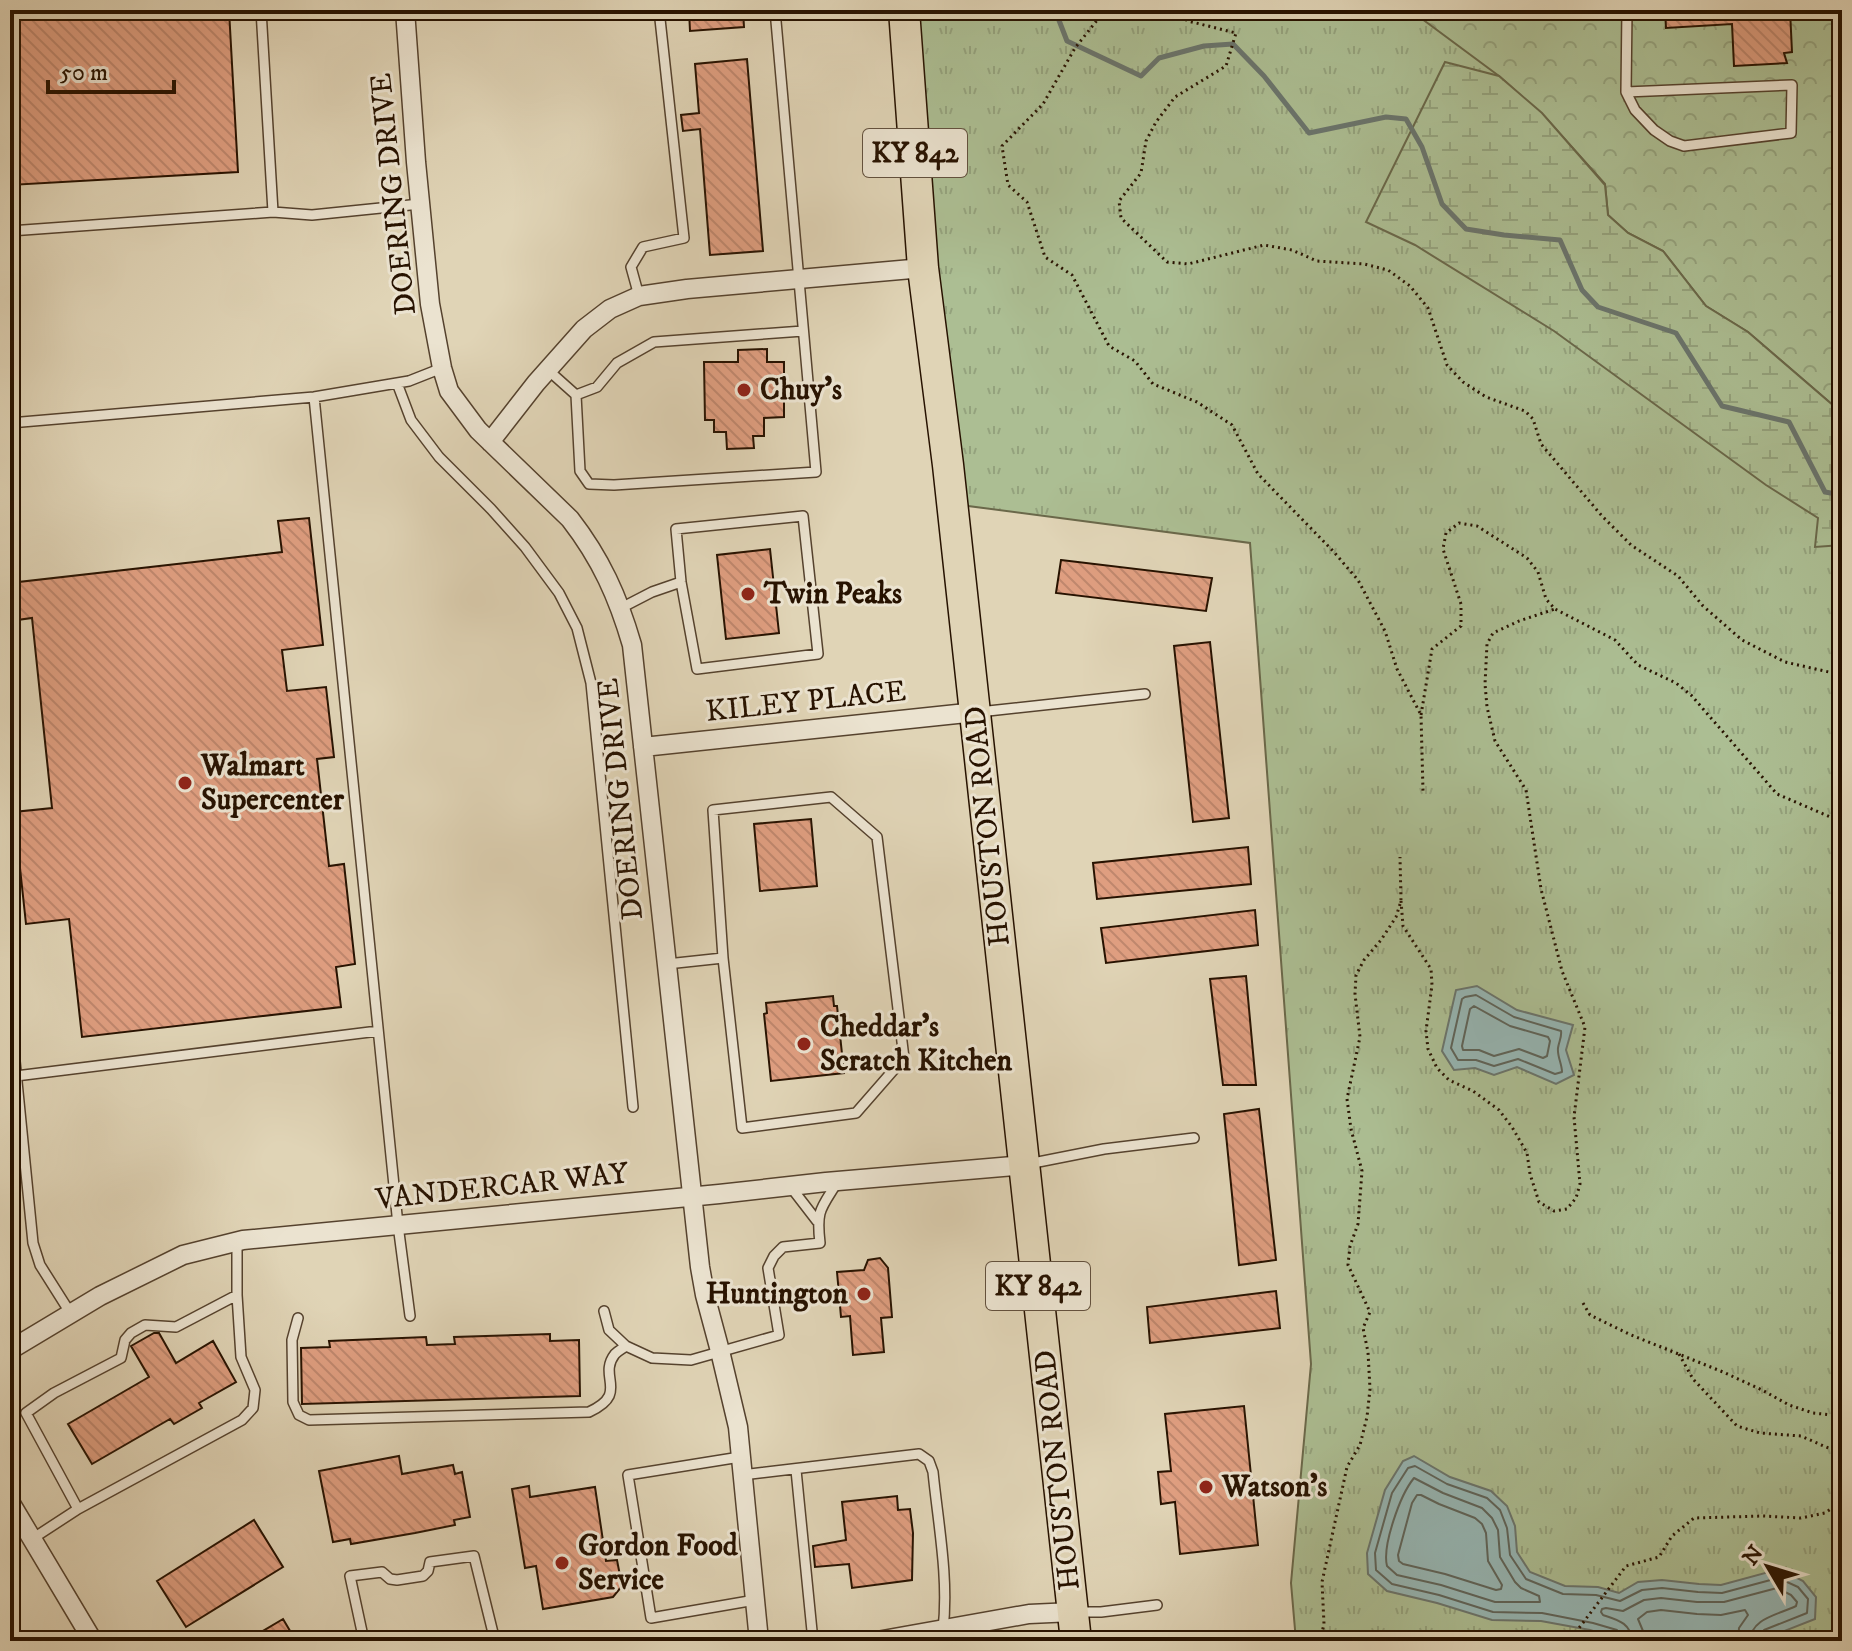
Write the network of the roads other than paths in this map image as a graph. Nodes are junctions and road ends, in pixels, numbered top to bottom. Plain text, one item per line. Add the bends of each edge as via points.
1 (261, 10) edge
2 (405, 10) edge
3 (659, 10) edge
4 (775, 10) edge
5 (904, 10) edge
6 (1627, 10) edge
7 (1626, 92) junction
8 (420, 204) junction
9 (273, 212) junction
10 (10, 231) edge
11 (923, 268) junction
12 (800, 279) junction
13 (639, 296) junction
14 (803, 331) junction
15 (442, 368) junction
16 (548, 370) junction
17 (397, 383) junction
18 (576, 395) junction
19 (314, 397) junction
20 (10, 423) edge
21 (490, 442) junction
22 (681, 582) junction
23 (621, 608) junction
24 (1145, 694) dead end
25 (976, 712) junction
26 (643, 747) junction
27 (723, 958) junction
28 (667, 964) junction
29 (10, 1011) edge
30 (378, 1031) junction
31 (16, 1076) junction
32 (633, 1107) dead end
33 (1194, 1138) dead end
34 (1025, 1165) junction
35 (838, 1181) junction
36 (790, 1186) junction
37 (693, 1197) junction
38 (817, 1221) junction
39 (398, 1225) junction
40 (237, 1242) junction
41 (237, 1295) junction
42 (604, 1311) dead end
43 (71, 1314) junction
44 (410, 1316) dead end
45 (298, 1318) dead end
46 (626, 1346) junction
47 (10, 1350) edge
48 (720, 1351) junction
49 (741, 1466) junction
50 (796, 1470) junction
51 (10, 1502) edge
52 (78, 1509) junction
53 (32, 1539) junction
54 (755, 1600) junction
55 (1157, 1605) dead end
56 (1074, 1626) edge
57 (943, 1630) junction
58 (86, 1639) edge
59 (898, 1639) edge
60 (364, 1641) edge
61 (495, 1641) edge
62 (759, 1641) edge
63 (813, 1641) edge
64 (877, 1641) edge

1 - 9 lane
2 - 8 street, DOERING DRIVE
3 - 13 lane via 684,238 643,247 631,267
4 - 12 lane
5 - 11 main road, HOUSTON ROAD / KY 842
6 - 7 lane
7 - 7 lane via 1654,130 1684,146 1791,133 1792,85
8 - 9 lane via 312,215
8 - 15 street, DOERING DRIVE
9 - 10 lane
11 - 12 street
11 - 25 main road, HOUSTON ROAD / KY 842
12 - 13 street
12 - 14 lane
13 - 16 street via 584,329
14 - 18 lane via 654,342 617,363 597,387
14 - 18 lane via 816,472 589,484 580,471
15 - 17 lane
15 - 21 street, DOERING DRIVE via 449,391
16 - 18 lane
16 - 21 street
17 - 19 lane
17 - 32 lane via 411,420 525,547 577,628 591,683
19 - 20 lane
19 - 30 lane
21 - 23 street, DOERING DRIVE via 570,519
22 - 22 lane via 676,529 803,516 818,654 697,669
22 - 23 lane
23 - 26 street, DOERING DRIVE via 632,645
24 - 25 lane
25 - 26 street, KILEY PLACE
25 - 34 main road, HOUSTON ROAD / KY 842
26 - 28 street, DOERING DRIVE
27 - 27 lane via 713,810 831,797 877,837 904,1058 856,1113 742,1128
27 - 28 lane
28 - 37 street, DOERING DRIVE
29 - 31 lane
30 - 31 lane
30 - 39 lane
31 - 43 lane via 33,1243 40,1265
33 - 34 lane
34 - 35 street, VANDERCAR WAY
34 - 56 main road, HOUSTON ROAD / KY 842
35 - 36 street, VANDERCAR WAY
35 - 38 lane
36 - 37 street, VANDERCAR WAY
36 - 38 lane
37 - 39 street, VANDERCAR WAY
37 - 48 street, DOERING DRIVE via 700,1267
38 - 48 lane via 820,1243 783,1247 768,1268 779,1335
39 - 40 street, VANDERCAR WAY
39 - 44 lane
40 - 41 lane
40 - 43 street, VANDERCAR WAY via 183,1255
41 - 52 lane via 241,1357 255,1390 253,1408 242,1420
41 - 52 lane via 176,1327 145,1325 125,1340 121,1358 26,1413
42 - 46 lane via 609,1330
43 - 47 street, VANDERCAR WAY
45 - 46 lane via 292,1340 293,1402 299,1415 309,1420 589,1412 611,1396 610,1367 614,1355
46 - 48 lane via 652,1358 691,1360
48 - 49 street, DOERING DRIVE
49 - 50 lane
49 - 54 street, DOERING DRIVE
49 - 54 lane via 628,1475 651,1618
50 - 57 lane via 919,1454 929,1461 943,1573
50 - 63 lane
51 - 53 street
52 - 53 lane
53 - 58 street
54 - 62 street, DOERING DRIVE
55 - 56 lane via 1101,1612
56 - 57 street via 1029,1614
57 - 59 street
59 - 64 street
60 - 61 lane via 350,1576 423,1576 430,1562 474,1556

